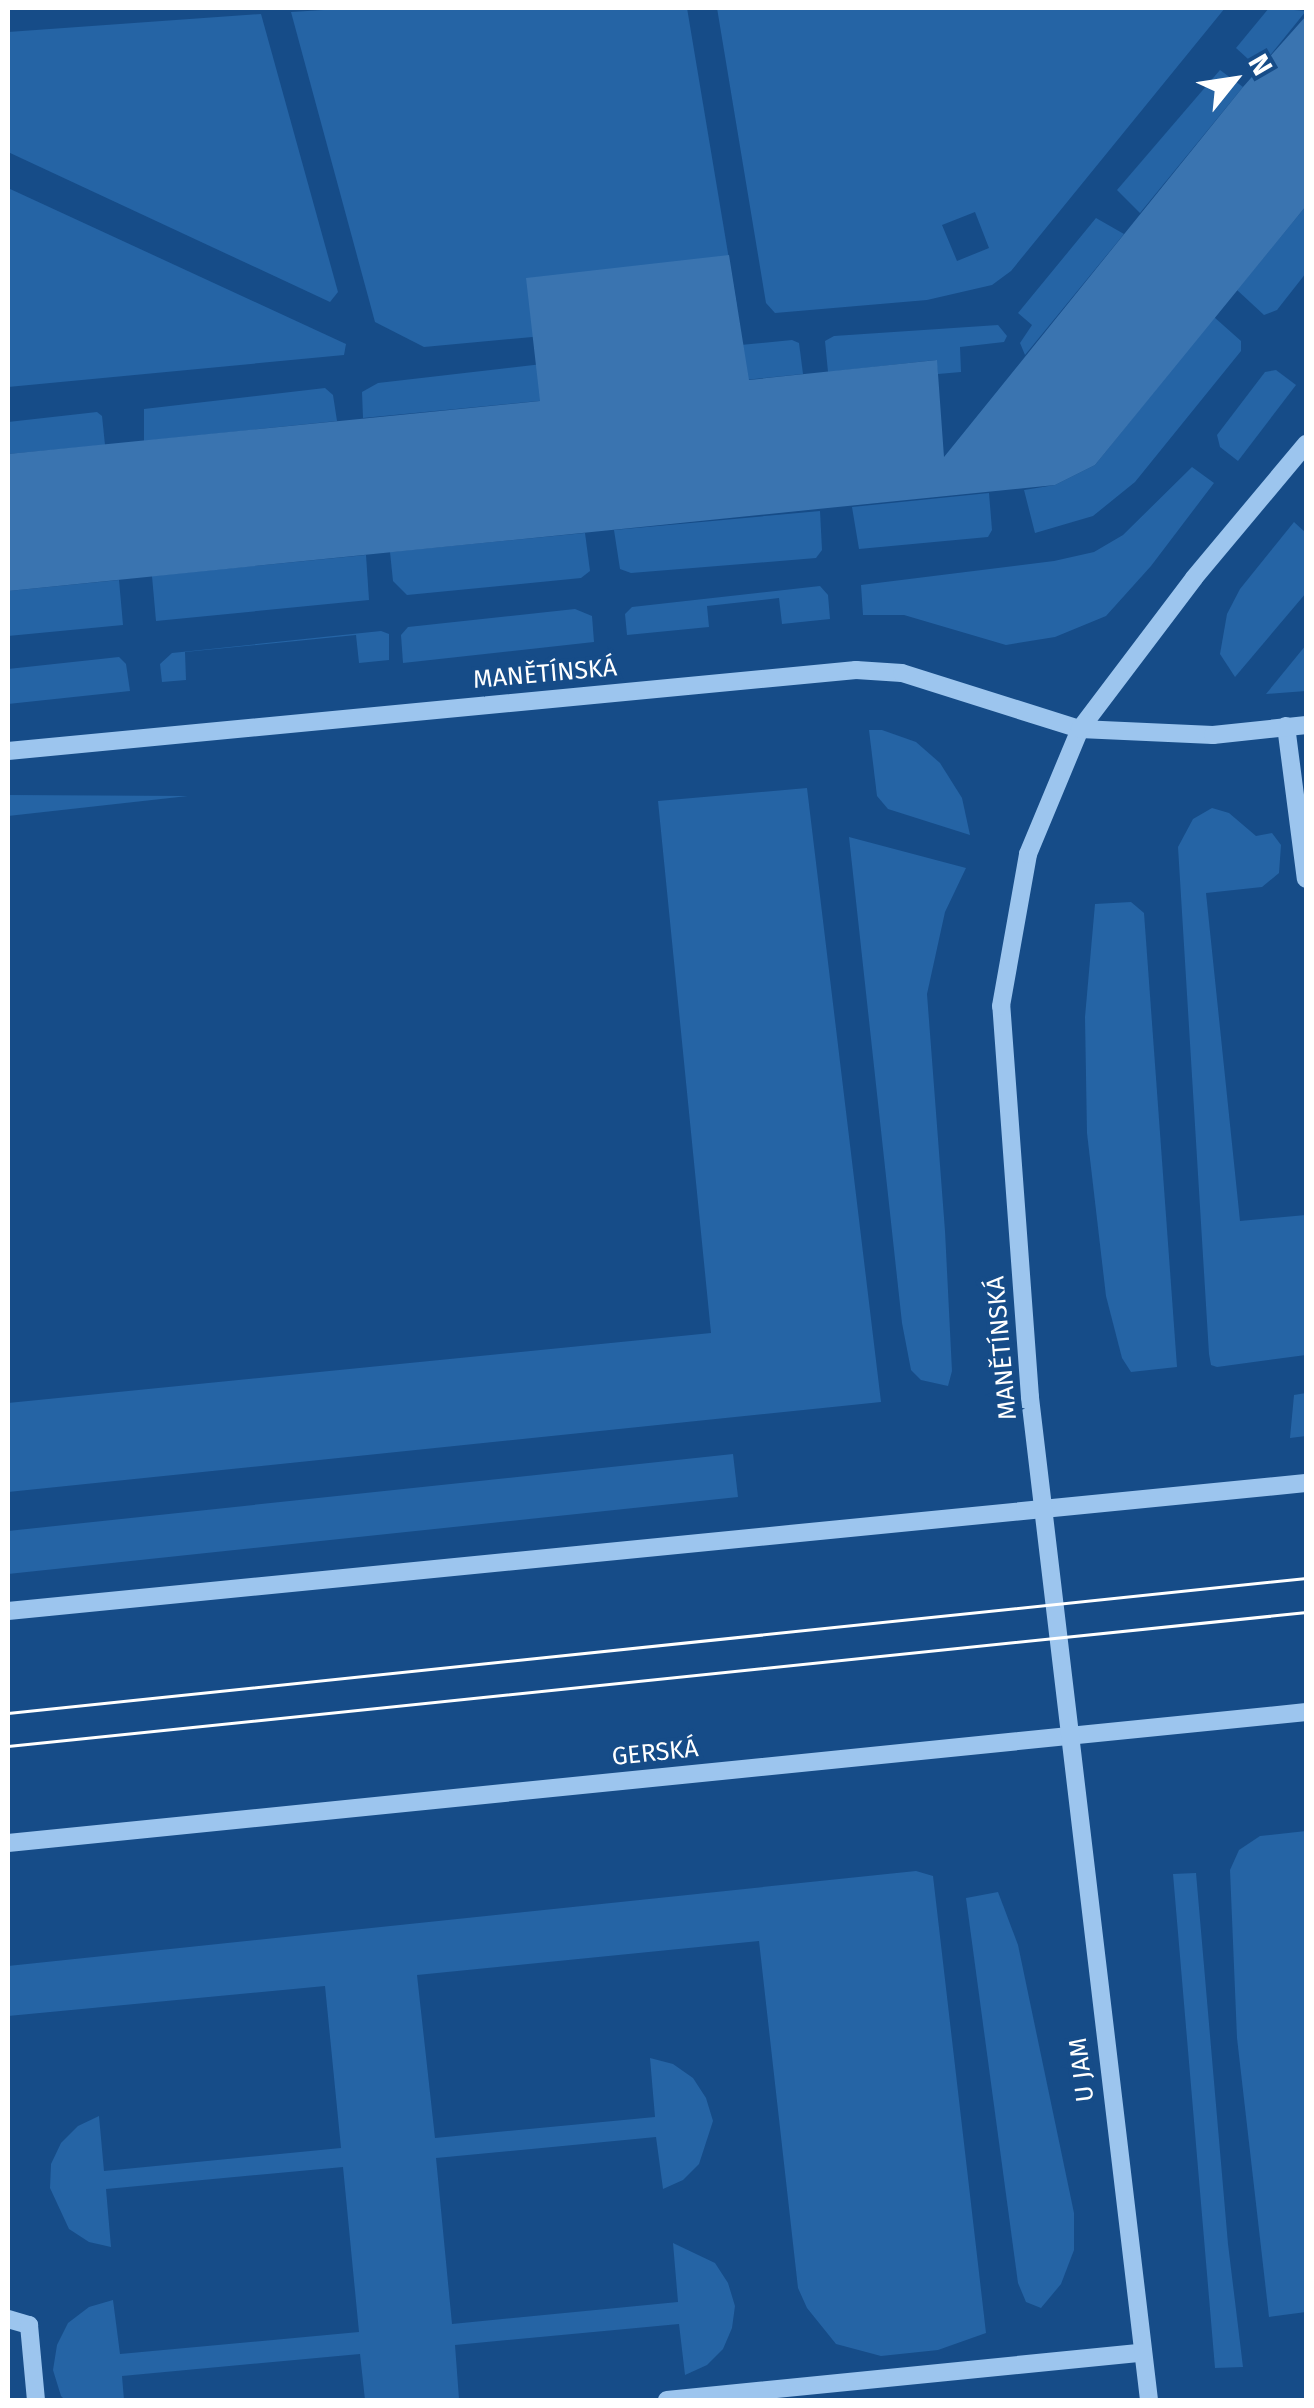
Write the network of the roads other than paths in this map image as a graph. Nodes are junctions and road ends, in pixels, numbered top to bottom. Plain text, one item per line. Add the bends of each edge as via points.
1 (1306, 444) edge
2 (1306, 724) edge
3 (1286, 726) junction
4 (1080, 729) junction
5 (8, 751) edge
6 (1306, 879) edge
7 (1306, 1482) edge
8 (1044, 1508) junction
9 (8, 1611) edge
10 (1306, 1712) edge
11 (1069, 1734) junction
12 (8, 1843) edge
13 (8, 2319) edge
14 (1140, 2353) junction
15 (36, 2400) edge
16 (667, 2400) edge
17 (1149, 2400) edge

1 - 4 street, MANĚTÍNSKÁ
2 - 3 street
3 - 4 street via 1213,734
3 - 6 street
4 - 5 street, MANĚTÍNSKÁ via 902,673 856,670
4 - 8 street, MANĚTÍNSKÁ via 1028,854 1001,1006
7 - 8 street
8 - 9 street
8 - 11 street, MANĚTÍNSKÁ
10 - 11 street, GERSKÁ
11 - 12 street, GERSKÁ
11 - 14 street, U JAM
13 - 15 street via 28,2325
14 - 16 street
14 - 17 street, U JAM

